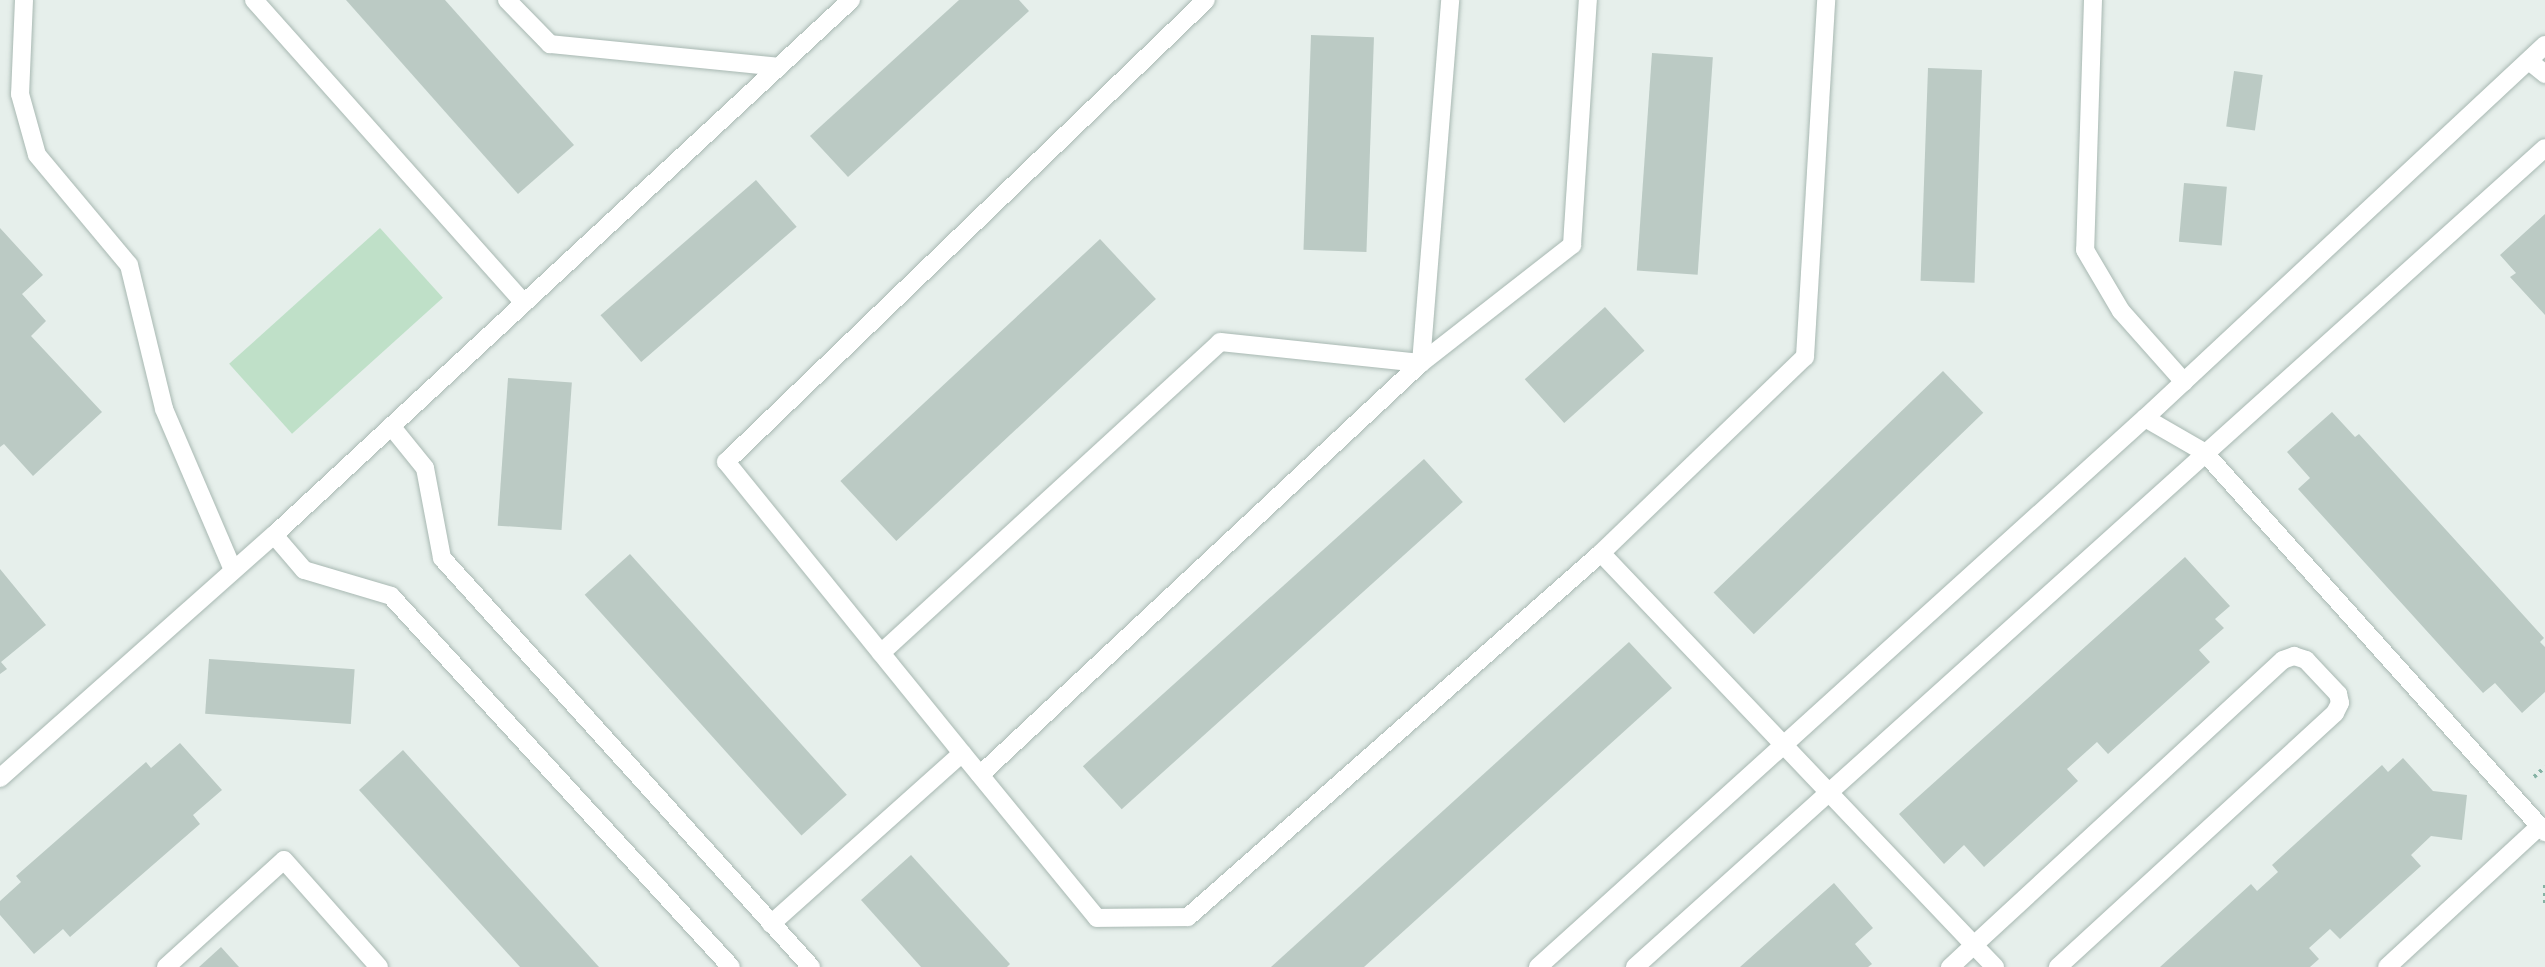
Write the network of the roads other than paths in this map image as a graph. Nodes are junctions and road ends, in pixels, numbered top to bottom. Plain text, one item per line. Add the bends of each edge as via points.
1 (24, 0) edge
2 (254, 0) edge
3 (507, 0) edge
4 (851, 0) edge
5 (1206, 0) edge
6 (1450, 0) edge
7 (1588, 0) edge
8 (1826, 0) edge
9 (2093, 0) edge
10 (2545, 45) edge
11 (2529, 61) junction
12 (779, 67) junction
13 (2545, 74) edge
14 (2545, 148) edge
15 (524, 303) junction
16 (1421, 363) junction
17 (2184, 381) junction
18 (2145, 418) junction
19 (391, 426) junction
20 (2204, 452) junction
21 (274, 535) junction
22 (1601, 553) junction
23 (233, 570) junction
24 (880, 653) junction
25 (1784, 745) junction
26 (962, 753) junction
27 (980, 775) junction
28 (0, 778) edge
29 (1829, 792) junction
30 (2543, 829) edge
31 (771, 924) junction
32 (1974, 945) junction
33 (166, 967) edge
34 (379, 967) edge
35 (731, 967) edge
36 (811, 967) edge
37 (1538, 967) edge
38 (1635, 967) edge
39 (1950, 967) edge
40 (1995, 967) edge
41 (2058, 967) edge
42 (2387, 967) edge

1 - 23 street via 20,94 37,155 129,265 164,409
2 - 15 street
3 - 12 street via 550,44
4 - 12 street
5 - 24 street via 726,462
6 - 16 street
7 - 16 street via 1572,245
8 - 22 street via 1805,357
9 - 17 street via 2085,250 2121,311
10 - 11 street
11 - 13 street
11 - 17 street
12 - 15 street
14 - 20 street
15 - 19 street
16 - 24 street via 1220,342
16 - 27 street
17 - 18 street
18 - 20 street
18 - 25 street
19 - 21 street
19 - 31 street via 425,468 442,558
20 - 29 street
20 - 30 street
21 - 23 street
21 - 35 street via 304,570 391,596
22 - 25 street
22 - 27 street via 1188,917 1097,918
23 - 28 street
24 - 26 street
25 - 29 street
25 - 37 street
26 - 27 street
26 - 31 street
29 - 32 street
29 - 38 street
30 - 42 street
31 - 36 street
32 - 39 street
32 - 40 street
32 - 41 street via 2283,660 2294,656 2306,660 2338,694 2340,703 2335,713
33 - 34 street via 284,860

